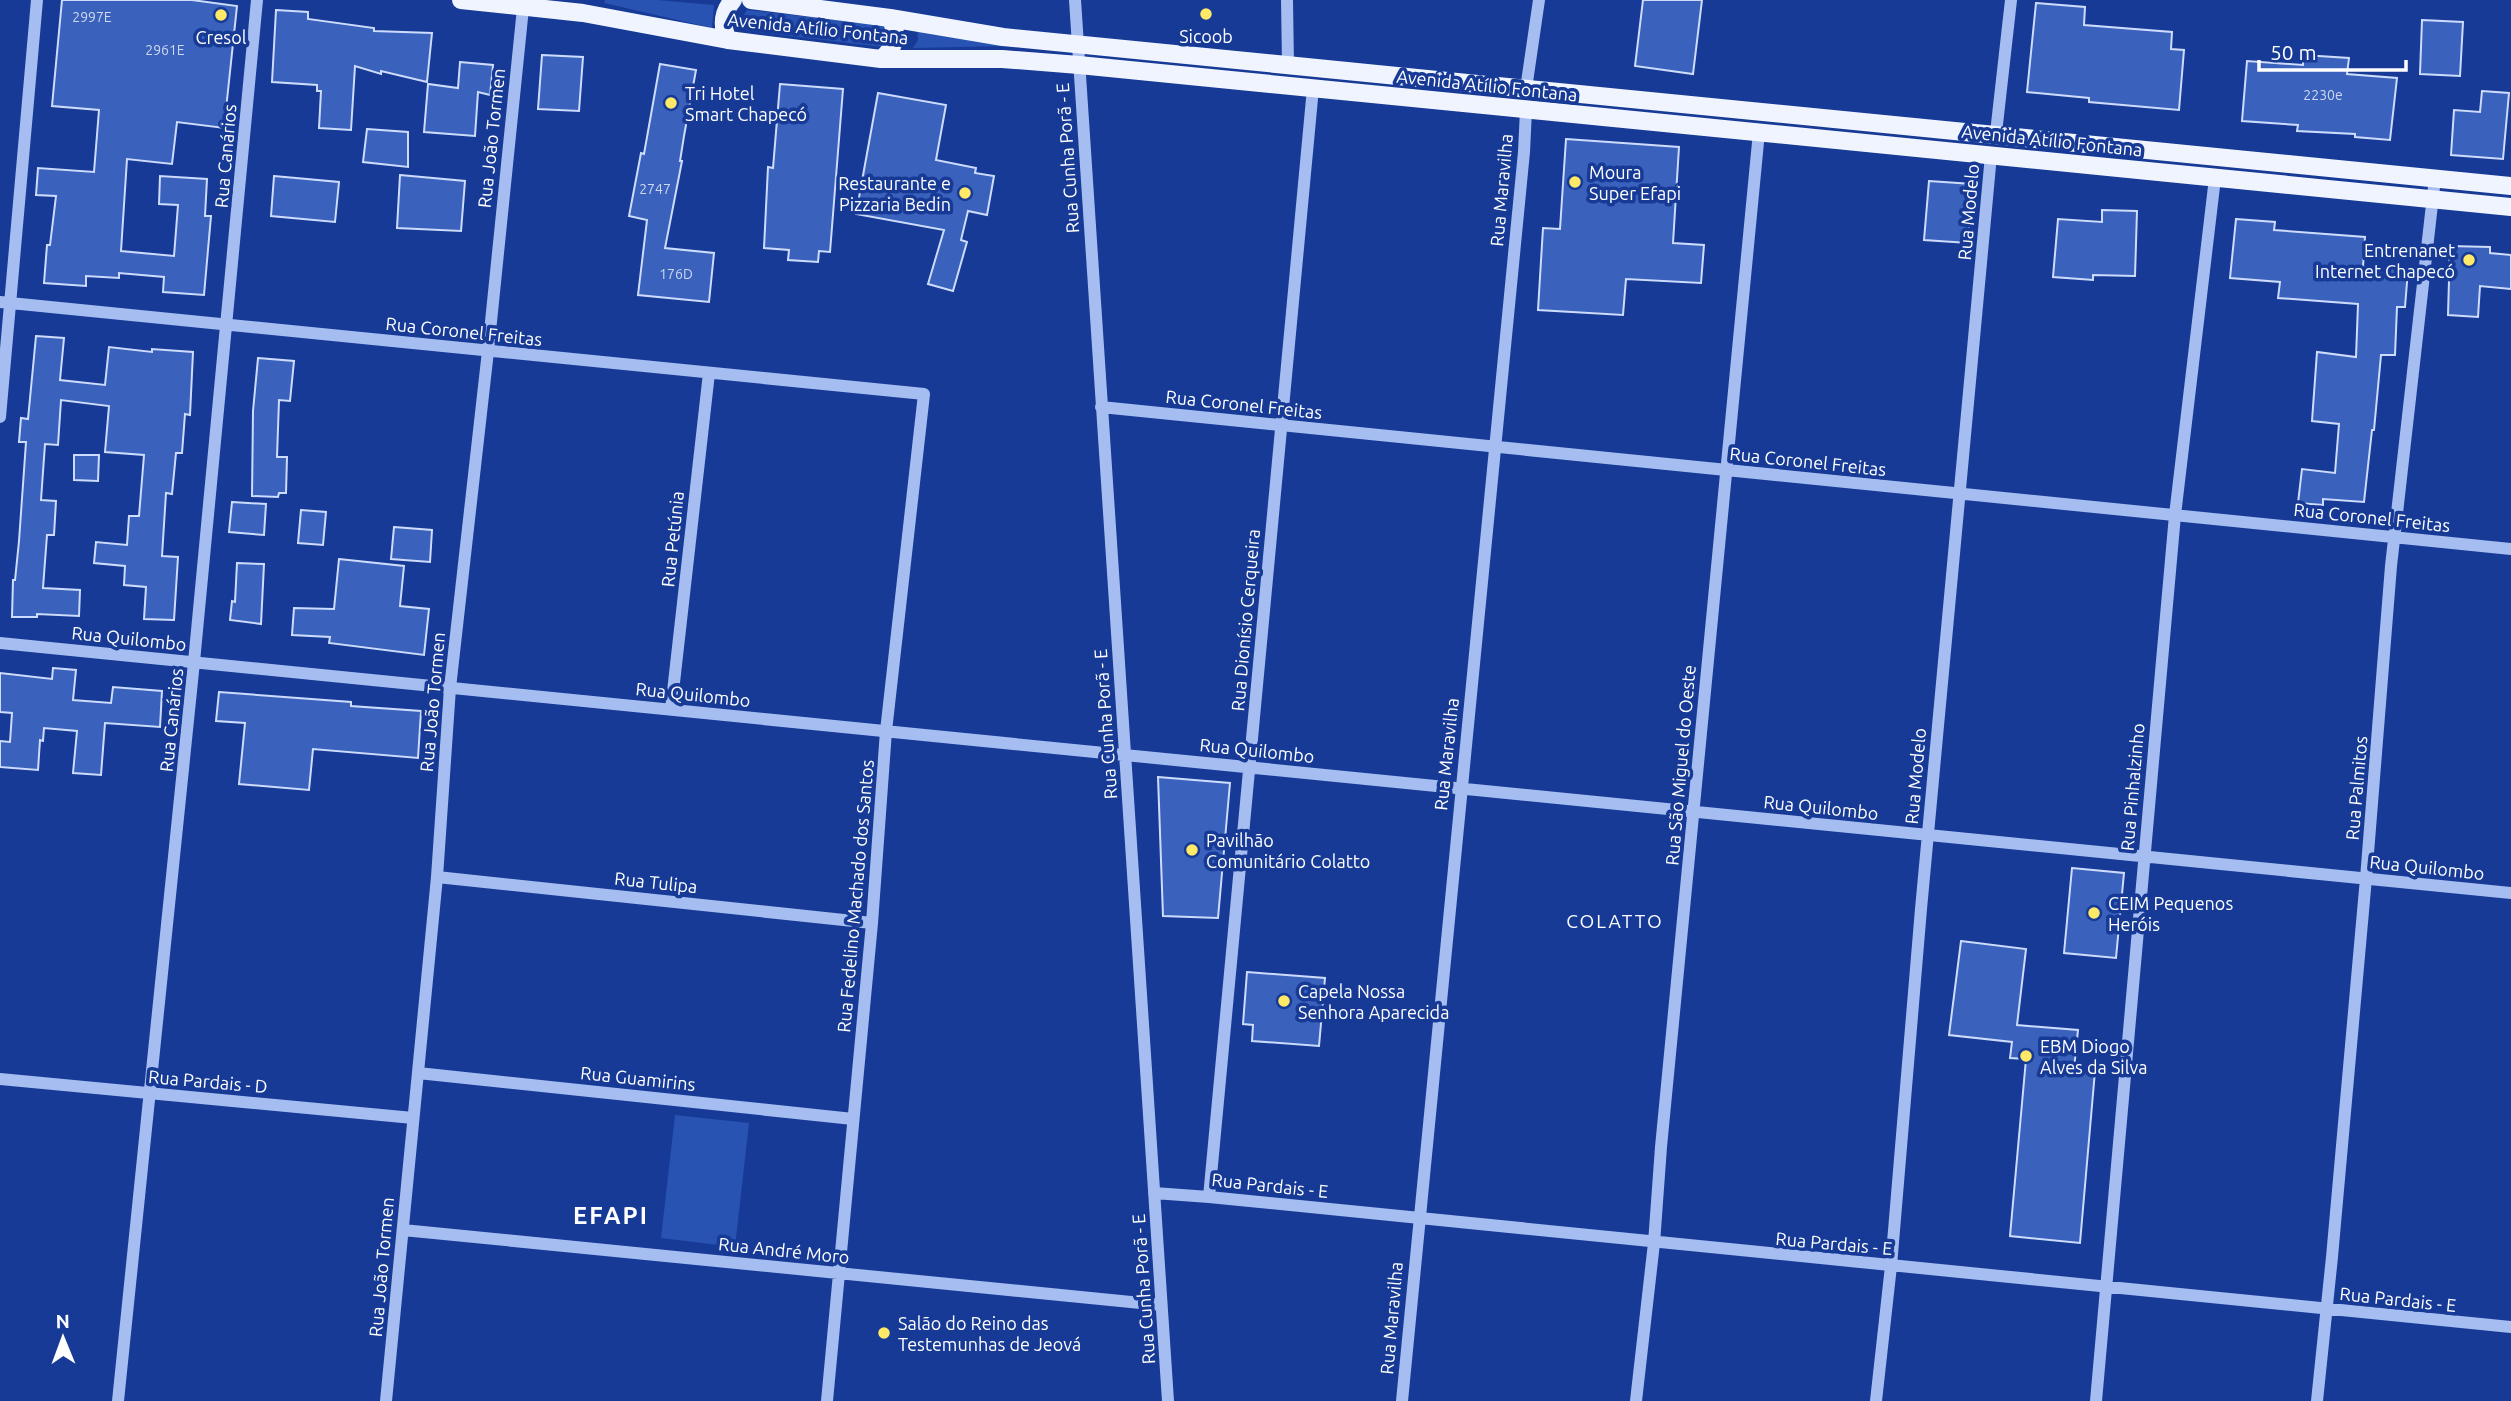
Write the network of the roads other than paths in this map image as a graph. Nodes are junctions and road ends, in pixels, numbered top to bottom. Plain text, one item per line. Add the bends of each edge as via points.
1 (37, 0) edge
2 (257, 0) edge
3 (461, 0) edge
4 (733, 0) edge
5 (751, 0) edge
6 (1075, 0) edge
7 (1287, 0) edge
8 (1539, 0) edge
9 (2011, 0) edge
10 (523, 8) junction
11 (890, 18) junction
12 (728, 40) junction
13 (1077, 44) junction
14 (881, 59) junction
15 (1079, 65) junction
16 (1288, 65) junction
17 (1313, 88) junction
18 (1526, 89) junction
19 (1526, 110) junction
20 (1759, 132) junction
21 (1996, 133) junction
22 (1990, 155) junction
23 (2215, 178) junction
24 (2435, 178) junction
25 (2511, 186) edge
26 (2432, 199) junction
27 (2511, 207) edge
28 (6, 303) edge
29 (226, 324) junction
30 (488, 351) junction
31 (709, 373) junction
32 (924, 394) joint
33 (1101, 407) junction
34 (0, 417) edge
35 (1281, 425) junction
36 (1494, 447) junction
37 (1726, 470) junction
38 (1959, 494) junction
39 (2175, 515) junction
40 (2394, 537) junction
41 (2511, 549) edge
42 (0, 643) edge
43 (194, 662) junction
44 (450, 688) junction
45 (671, 709) junction
46 (886, 731) junction
47 (1124, 753) junction
48 (1249, 767) junction
49 (1461, 788) junction
50 (1694, 811) junction
51 (1928, 834) junction
52 (2144, 856) junction
53 (437, 877) junction
54 (2366, 878) junction
55 (2511, 893) edge
56 (872, 923) junction
57 (418, 1073) junction
58 (0, 1079) edge
59 (151, 1093) junction
60 (414, 1118) junction
61 (853, 1119) junction
62 (1154, 1193) junction
63 (1209, 1197) junction
64 (1418, 1218) junction
65 (403, 1230) junction
66 (1654, 1243) junction
67 (1891, 1266) junction
68 (840, 1273) junction
69 (2106, 1285) junction
70 (1161, 1305) junction
71 (2328, 1309) junction
72 (2511, 1327) edge
73 (118, 1401) edge
74 (386, 1401) edge
75 (827, 1401) edge
76 (1168, 1401) edge
77 (1402, 1401) edge
78 (1636, 1401) edge
79 (1876, 1401) edge
80 (2096, 1401) edge
81 (2317, 1401) edge

1 - 28 street
2 - 29 street, Rua Canários
3 - 10 main road, Avenida Atílio Fontana
4 - 12 main road via 723,18
5 - 11 main road, Avenida Atílio Fontana
6 - 13 street, Rua Cunha Porã - E
7 - 16 street
8 - 18 street
9 - 21 street
10 - 12 main road, Avenida Atílio Fontana via 583,13
10 - 30 street, Rua João Tormen
11 - 13 main road, Avenida Atílio Fontana
11 - 14 main road via 895,41
12 - 14 main road, Avenida Atílio Fontana
13 - 15 street, Rua Cunha Porã - E
13 - 16 main road, Avenida Atílio Fontana
14 - 15 main road, Avenida Atílio Fontana via 1002,59
15 - 17 main road, Avenida Atílio Fontana
15 - 33 street, Rua Cunha Porã - E
16 - 18 main road, Avenida Atílio Fontana
17 - 19 main road, Avenida Atílio Fontana
17 - 35 street, Rua Dionísio Cerqueira
18 - 21 main road, Avenida Atílio Fontana
19 - 20 main road, Avenida Atílio Fontana
19 - 36 street, Rua Maravilha
20 - 22 main road, Avenida Atílio Fontana
20 - 37 street, Rua São Miguel do Oeste
21 - 24 main road, Avenida Atílio Fontana
22 - 23 main road, Avenida Atílio Fontana
22 - 38 street, Rua Modelo
23 - 26 main road, Avenida Atílio Fontana
23 - 39 street, Rua Pinhalzinho
24 - 25 main road, Avenida Atílio Fontana
24 - 26 street, Rua Palmitos
26 - 27 main road, Avenida Atílio Fontana
26 - 40 street, Rua Palmitos
28 - 29 street, Rua Coronel Freitas
28 - 34 street
29 - 30 street, Rua Coronel Freitas
29 - 43 street, Rua Canários
30 - 31 street, Rua Coronel Freitas
30 - 44 street, Rua João Tormen
31 - 32 street, Rua Coronel Freitas
31 - 45 street, Rua Petúnia
32 - 46 street, Rua Fedelino Machado dos Santos
33 - 35 street, Rua Coronel Freitas
33 - 47 street, Rua Cunha Porã - E
35 - 36 street, Rua Coronel Freitas
35 - 48 street, Rua Dionísio Cerqueira
36 - 37 street, Rua Coronel Freitas
36 - 49 street, Rua Maravilha
37 - 38 street, Rua Coronel Freitas
37 - 50 street, Rua São Miguel do Oeste
38 - 39 street, Rua Coronel Freitas
38 - 51 street, Rua Modelo
39 - 40 street, Rua Coronel Freitas
39 - 52 street, Rua Pinhalzinho
40 - 41 street, Rua Coronel Freitas
40 - 54 street, Rua Palmitos
42 - 43 street, Rua Quilombo
43 - 44 street, Rua Quilombo
43 - 59 street, Rua Canários
44 - 45 street, Rua Quilombo
44 - 53 street, Rua João Tormen
45 - 46 street, Rua Quilombo
46 - 47 street, Rua Quilombo
46 - 56 street, Rua Fedelino Machado dos Santos
47 - 48 street, Rua Quilombo
47 - 62 street, Rua Cunha Porã - E
48 - 49 street, Rua Quilombo
48 - 63 street, Rua Dionísio Cerqueira
49 - 50 street, Rua Quilombo
49 - 64 street, Rua Maravilha
50 - 51 street, Rua Quilombo
50 - 66 street, Rua São Miguel do Oeste
51 - 52 street, Rua Quilombo
51 - 67 street, Rua Modelo
52 - 54 street, Rua Quilombo
52 - 69 street, Rua Pinhalzinho
53 - 56 street, Rua Tulipa
53 - 57 street, Rua João Tormen
54 - 55 street, Rua Quilombo
54 - 71 street, Rua Palmitos
56 - 61 street, Rua Fedelino Machado dos Santos
57 - 60 street, Rua João Tormen
57 - 61 street, Rua Guamirins
58 - 59 street, Rua Pardais - D
59 - 60 street, Rua Pardais - D
59 - 73 street, Rua Canários
60 - 65 street, Rua João Tormen
61 - 68 street, Rua Fedelino Machado dos Santos
62 - 63 street, Rua Pardais - E
62 - 70 street, Rua Cunha Porã - E
63 - 64 street, Rua Pardais - E
64 - 66 street, Rua Pardais - E
64 - 77 street, Rua Maravilha
65 - 68 street, Rua André Moro
65 - 74 street, Rua João Tormen
66 - 67 street, Rua Pardais - E
66 - 78 street, Rua São Miguel do Oeste
67 - 69 street, Rua Pardais - E
67 - 79 street, Rua Modelo
68 - 70 street, Rua André Moro
68 - 75 street, Rua Fedelino Machado dos Santos
69 - 71 street, Rua Pardais - E
69 - 80 street, Rua Pinhalzinho
70 - 76 street, Rua Cunha Porã - E
71 - 72 street, Rua Pardais - E
71 - 81 street, Rua Palmitos

